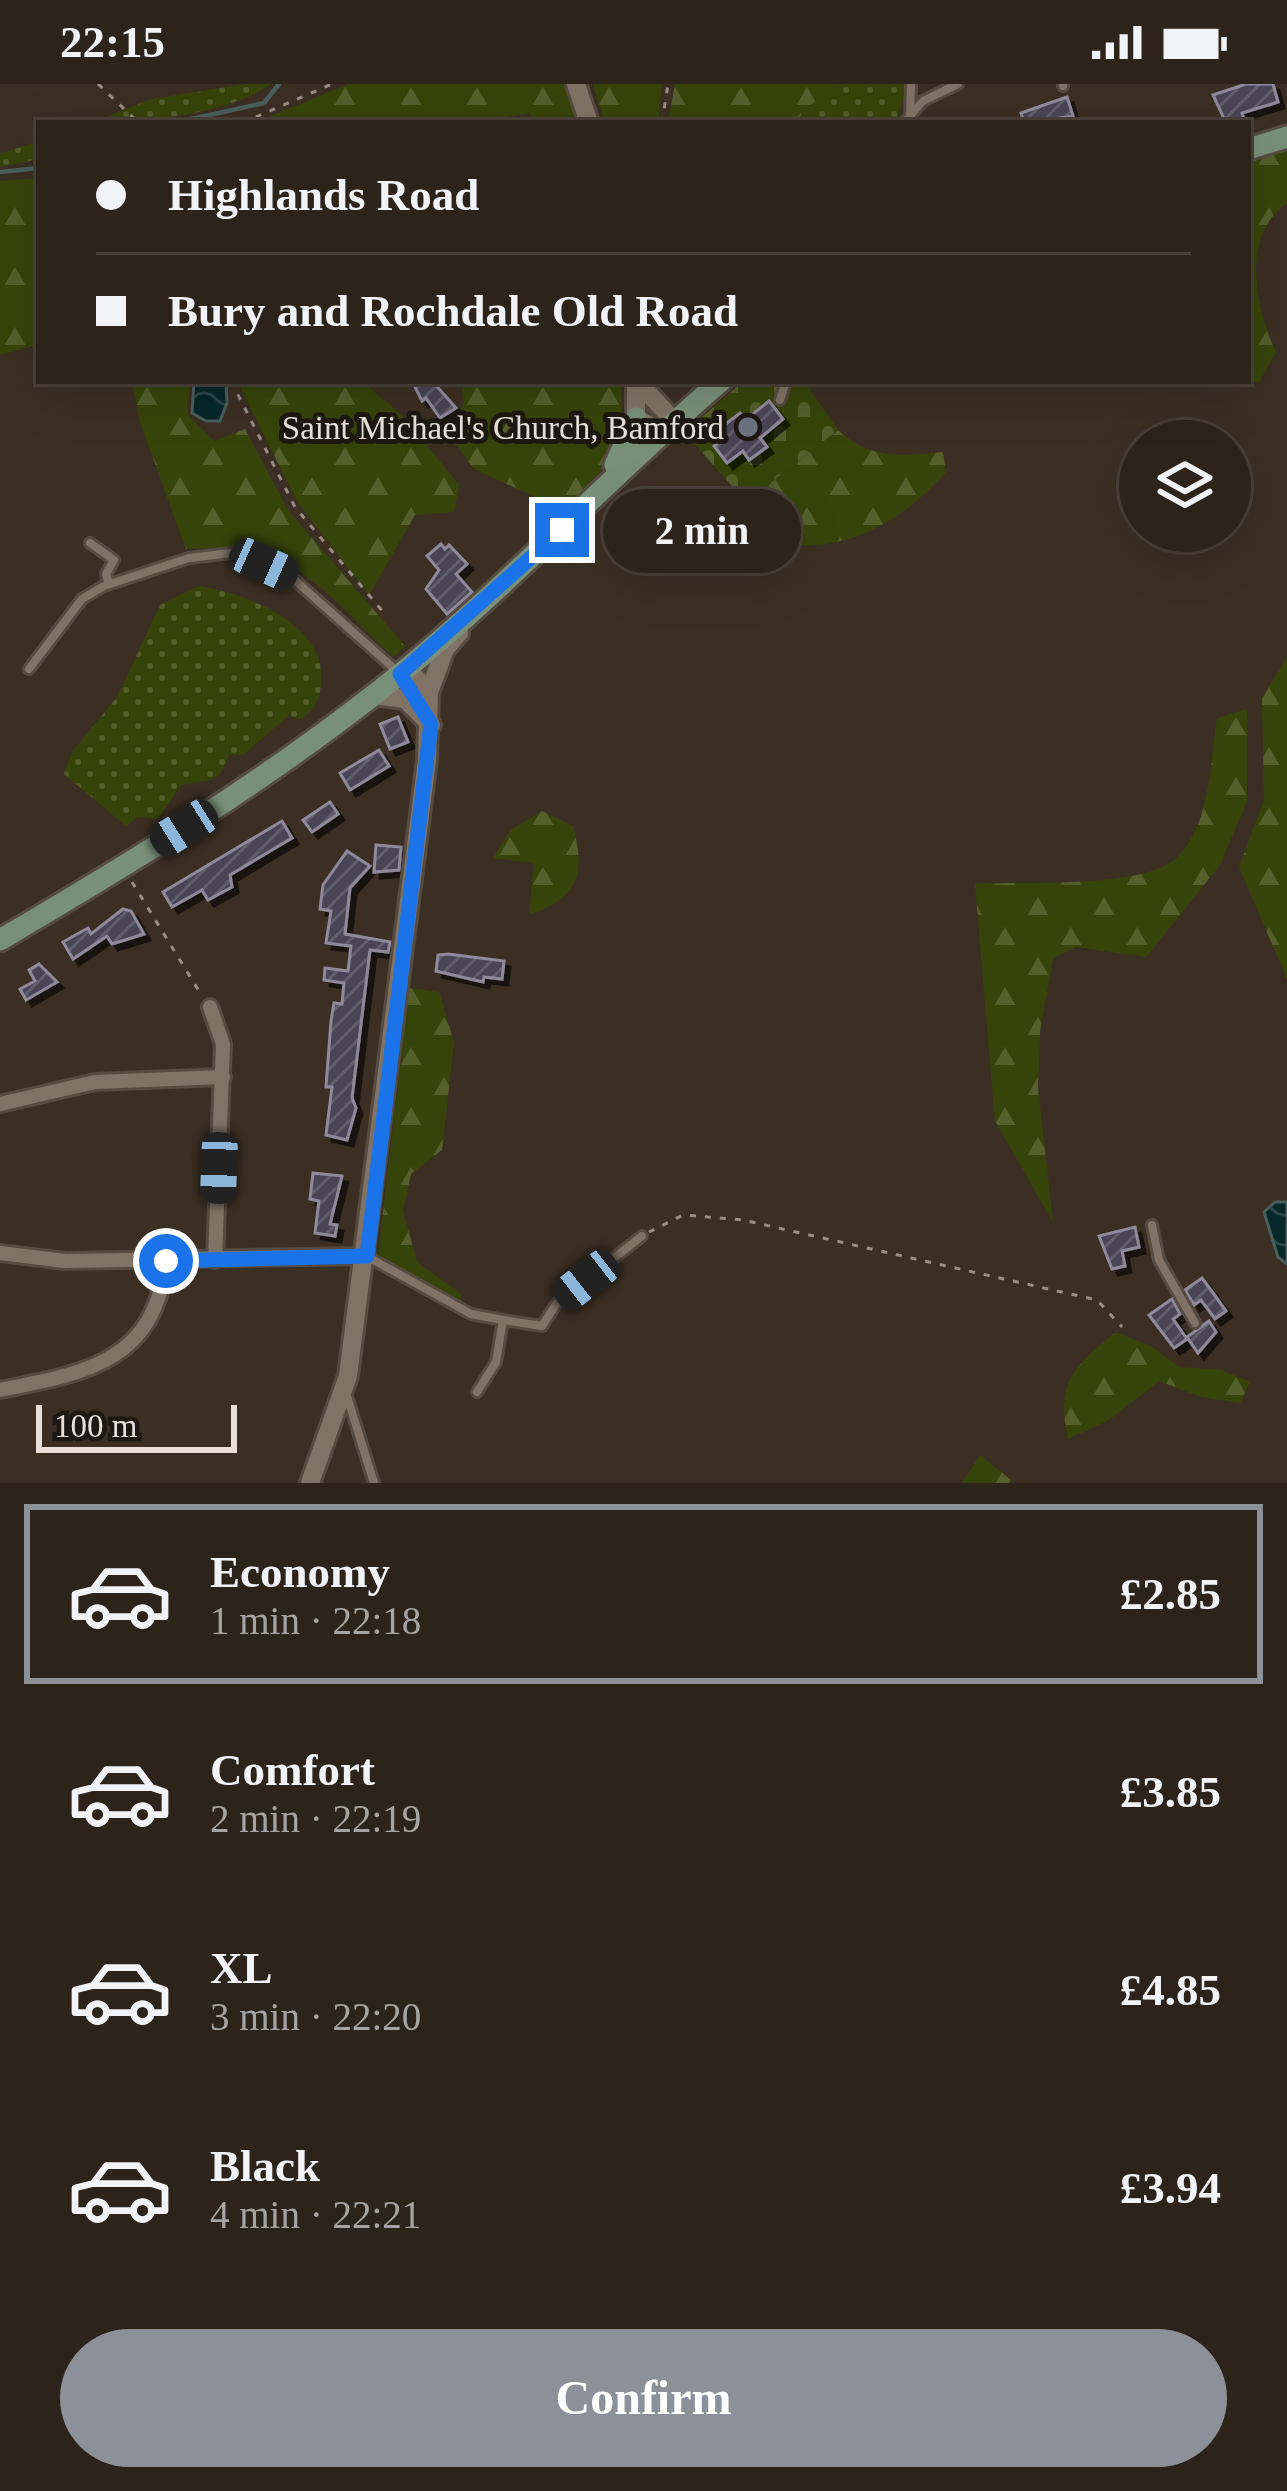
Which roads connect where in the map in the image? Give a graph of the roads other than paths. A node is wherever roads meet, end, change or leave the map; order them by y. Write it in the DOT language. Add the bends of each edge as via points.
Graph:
graph roads {
  1 [pos="576,84"];
  2 [pos="911,84"];
  3 [pos="958,84"];
  4 [pos="588,120"];
  5 [pos="907,120"];
  6 [pos="908,120"];
  7 [pos="1287,137"];
  8 [pos="1251,148"];
  9 [pos="636,384"];
  10 [pos="638,384"];
  11 [pos="718,384"];
  12 [pos="785,384"];
  13 [pos="780,400"];
  14 [pos="636,418"];
  15 [pos="668,427"];
  16 [pos="562,530"];
  17 [pos="90,543"];
  18 [pos="109,584"];
  19 [pos="494,594"];
  20 [pos="29,669"];
  21 [pos="403,671"];
  22 [pos="429,692"];
  23 [pos="374,695"];
  24 [pos="431,724"];
  25 [pos="0,940"];
  26 [pos="210,1007"];
  27 [pos="223,1077"];
  28 [pos="0,1103"];
  29 [pos="1152,1225"];
  30 [pos="642,1236"];
  31 [pos="0,1253"];
  32 [pos="367,1256"];
  33 [pos="215,1260"];
  34 [pos="166,1261"];
  35 [pos="503,1320"];
  36 [pos="1195,1322"];
  37 [pos="0,1390"];
  38 [pos="345,1390"];
  39 [pos="477,1392"];
  40 [pos="310,1483"];
  41 [pos="374,1483"];
  1 -- 4 [label="street"];
  2 -- 5 [label="lane"];
  3 -- 6 [label="lane" via="923,101"];
  7 -- 8 [label="main road"];
  9 -- 14 [label="street"];
  10 -- 15 [label="street"];
  11 -- 15 [label="main road"];
  12 -- 13 [label="lane"];
  14 -- 15 [label="street"];
  14 -- 16 [label="main road" via="625,452"];
  15 -- 16 [label="main road"];
  16 -- 19 [label="main road"];
  17 -- 18 [label="lane" via="114,560"];
  18 -- 20 [label="lane" via="82,599"];
  18 -- 21 [label="lane" via="189,558 239,552 290,575"];
  19 -- 21 [label="main road"];
  19 -- 22 [label="street" via="445,650"];
  21 -- 22 [label="street"];
  21 -- 23 [label="main road"];
  21 -- 24 [label="street"];
  22 -- 24 [label="street"];
  23 -- 24 [label="street" via="405,699"];
  23 -- 25 [label="main road"];
  24 -- 32 [label="street"];
  26 -- 27 [label="street" via="224,1044"];
  27 -- 28 [label="street" via="95,1082"];
  27 -- 33 [label="street"];
  29 -- 36 [label="lane" via="1159,1260"];
  30 -- 35 [label="lane" via="557,1303 542,1326"];
  31 -- 34 [label="street"];
  32 -- 33 [label="street"];
  32 -- 35 [label="lane" via="471,1314"];
  32 -- 38 [label="street"];
  33 -- 34 [label="street"];
  34 -- 37 [label="street" via="154,1315 121,1353 96,1367"];
  35 -- 39 [label="lane" via="496,1362"];
  38 -- 40 [label="street"];
  38 -- 41 [label="lane"];
}
